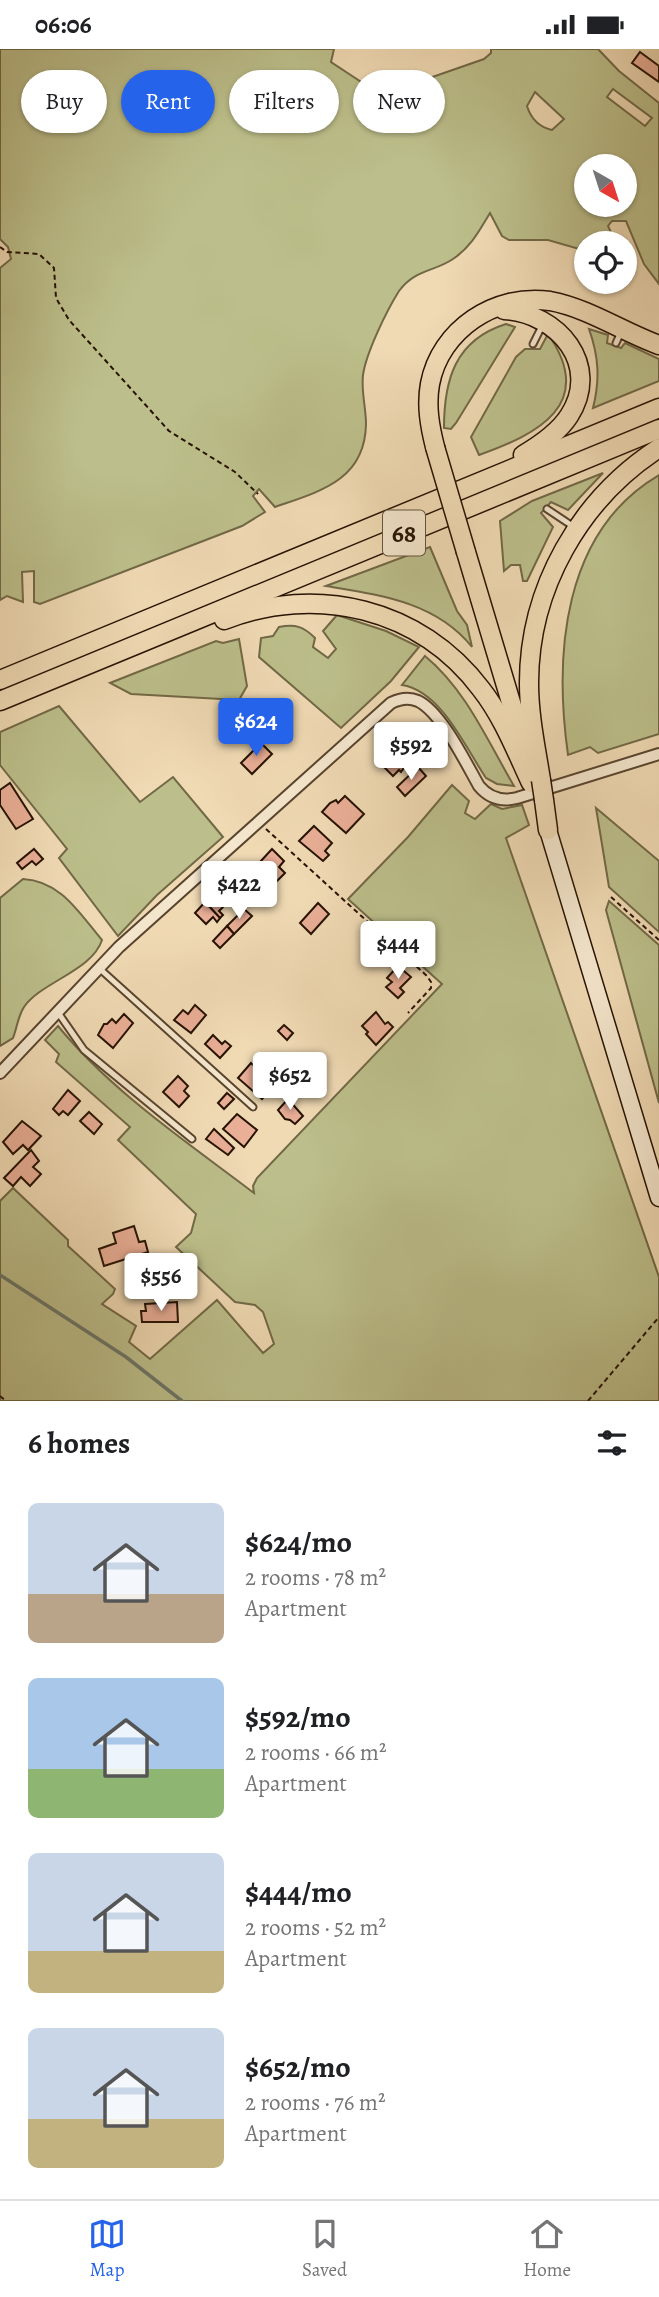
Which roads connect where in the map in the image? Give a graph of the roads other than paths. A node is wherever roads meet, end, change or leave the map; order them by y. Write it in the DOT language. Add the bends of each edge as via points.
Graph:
graph roads {
  1 [pos="483,313"];
  2 [pos="545,320"];
  3 [pos="533,344"];
  4 [pos="659,345"];
  5 [pos="659,408"];
  6 [pos="659,429"];
  7 [pos="659,448"];
  8 [pos="459,490"];
  9 [pos="547,509"];
  10 [pos="576,529"];
  11 [pos="150,639"];
  12 [pos="0,680"];
  13 [pos="0,701"];
  14 [pos="659,754"];
  15 [pos="535,781"];
  16 [pos="548,831"];
  17 [pos="100,969"];
  18 [pos="59,1014"];
  19 [pos="0,1073"];
  20 [pos="254,1107"];
  21 [pos="192,1139"];
  22 [pos="659,1198"];
  1 -- 2 [label="highway" via="514,310"];
  1 -- 4 [label="highway" via="522,301 549,301 575,309 619,336"];
  1 -- 15 [label="highway, bridge" via="453,337 433,371 428,404 435,447"];
  2 -- 3 [label="lane"];
  2 -- 8 [label="highway" via="566,340 576,358 579,388 574,408 542,443 485,471"];
  5 -- 8 [label="highway, 68"];
  6 -- 11 [label="highway, 68"];
  7 -- 10 [label="highway" via="607,490"];
  8 -- 12 [label="highway, 68"];
  9 -- 10 [label="lane"];
  10 -- 15 [label="highway" via="547,586 531,646"];
  11 -- 13 [label="highway, 68"];
  11 -- 15 [label="highway" via="181,638 244,613 287,604 334,604 384,616 429,639 473,678"];
  14 -- 17 [label="street" via="502,800 483,791 428,708 401,699 386,706 169,900"];
  15 -- 16 [label="highway"];
  16 -- 22 [label="main road"];
  17 -- 18 [label="street"];
  17 -- 20 [label="lane"];
  18 -- 19 [label="street"];
  18 -- 21 [label="lane" via="84,1050"];
}
